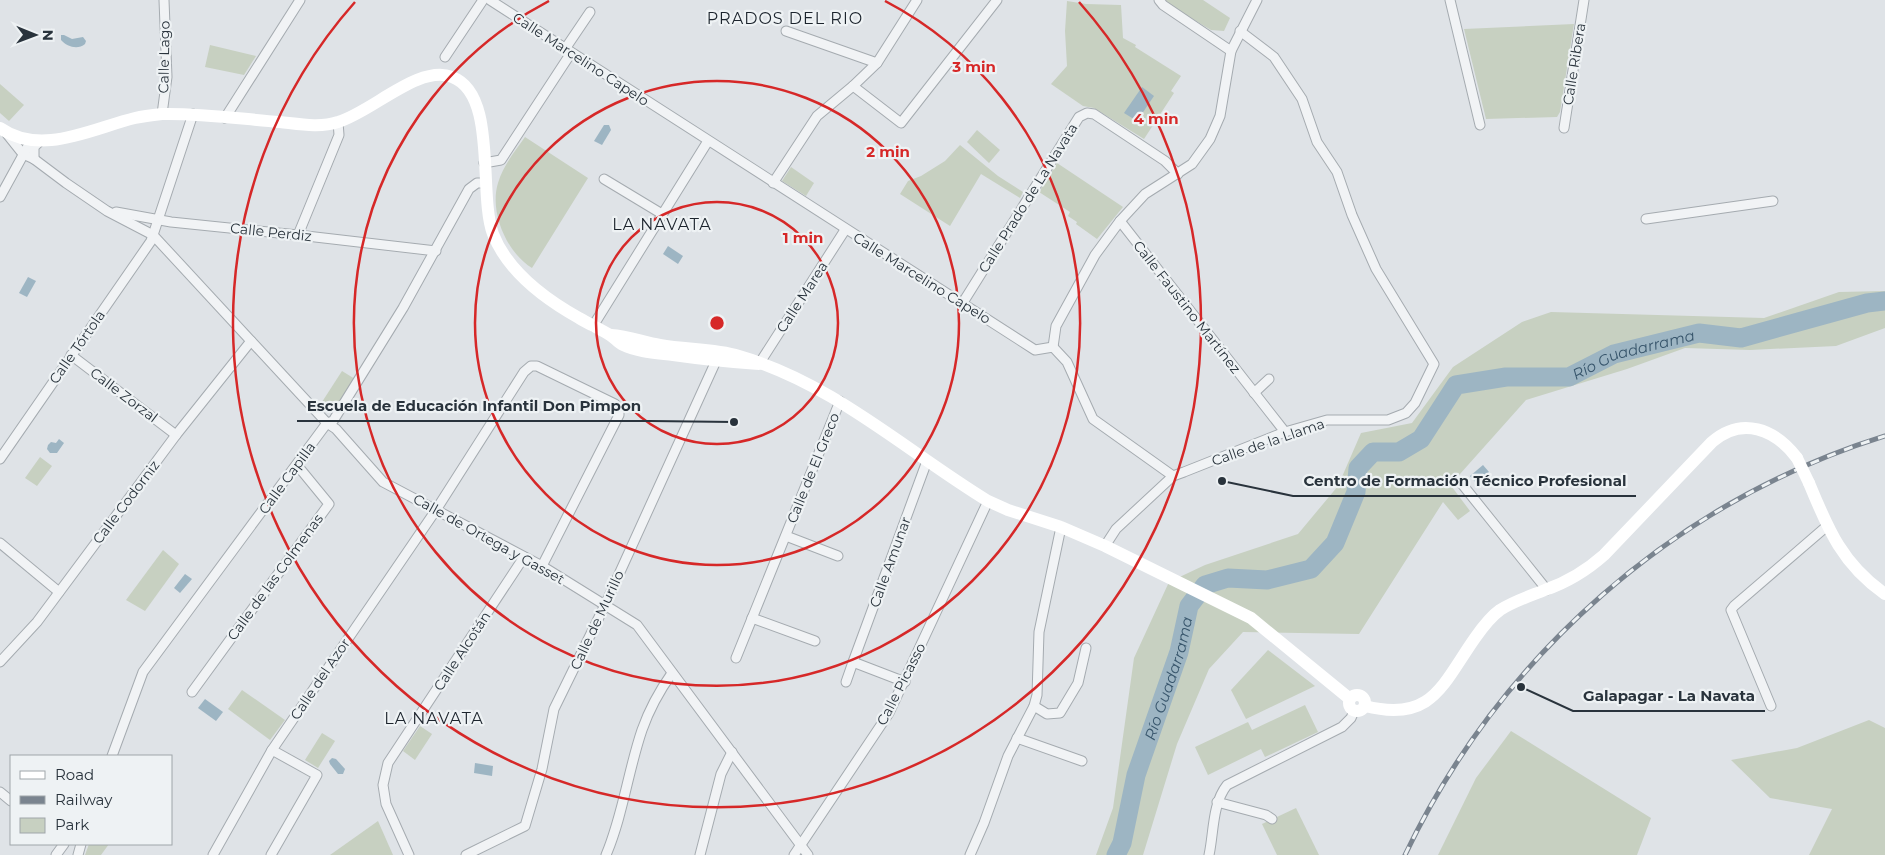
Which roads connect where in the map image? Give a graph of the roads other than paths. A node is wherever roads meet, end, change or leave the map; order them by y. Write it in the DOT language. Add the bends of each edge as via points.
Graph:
graph roads {
  1 [pos="164,0"];
  2 [pos="300,0"];
  3 [pos="483,0"];
  4 [pos="490,0"];
  5 [pos="917,0"];
  6 [pos="997,0"];
  7 [pos="1159,0"];
  8 [pos="1257,0"];
  9 [pos="1450,0"];
  10 [pos="1584,0"];
  11 [pos="590,12"];
  12 [pos="786,31"];
  13 [pos="1240,31"];
  14 [pos="1231,50"];
  15 [pos="568,51"];
  16 [pos="445,57"];
  17 [pos="877,63"];
  18 [pos="854,86"];
  19 [pos="162,114"];
  20 [pos="193,114"];
  21 [pos="225,118"];
  22 [pos="338,122"];
  23 [pos="1480,125"];
  24 [pos="1564,128"];
  25 [pos="2,129"];
  26 [pos="40,140"];
  27 [pos="708,141"];
  28 [pos="25,146"];
  29 [pos="34,159"];
  30 [pos="484,163"];
  31 [pos="1178,174"];
  32 [pos="604,179"];
  33 [pos="486,183"];
  34 [pos="773,183"];
  35 [pos="0,197"];
  36 [pos="1773,200"];
  37 [pos="107,211"];
  38 [pos="662,214"];
  39 [pos="1646,219"];
  40 [pos="158,220"];
  41 [pos="1120,221"];
  42 [pos="845,230"];
  43 [pos="298,234"];
  44 [pos="153,235"];
  45 [pos="436,251"];
  46 [pos="962,304"];
  47 [pos="593,326"];
  48 [pos="611,335"];
  49 [pos="251,341"];
  50 [pos="622,344"];
  51 [pos="665,345"];
  52 [pos="1053,347"];
  53 [pos="71,355"];
  54 [pos="740,356"];
  55 [pos="716,361"];
  56 [pos="759,364"];
  57 [pos="1269,379"];
  58 [pos="1254,393"];
  59 [pos="840,401"];
  60 [pos="327,423"];
  61 [pos="1285,432"];
  62 [pos="176,435"];
  63 [pos="0,459"];
  64 [pos="927,461"];
  65 [pos="297,464"];
  66 [pos="1173,476"];
  67 [pos="1462,484"];
  68 [pos="988,501"];
  69 [pos="436,510"];
  70 [pos="1827,526"];
  71 [pos="1061,527"];
  72 [pos="786,536"];
  73 [pos="0,543"];
  74 [pos="1104,546"];
  75 [pos="838,556"];
  76 [pos="524,557"];
  77 [pos="542,566"];
  78 [pos="1547,590"];
  79 [pos="59,592"];
  80 [pos="1885,594"];
  81 [pos="605,605"];
  82 [pos="752,618"];
  83 [pos="815,641"];
  84 [pos="1086,648"];
  85 [pos="736,658"];
  86 [pos="0,662"];
  87 [pos="853,662"];
  88 [pos="672,672"];
  89 [pos="846,682"];
  90 [pos="904,682"];
  91 [pos="192,692"];
  92 [pos="1034,706"];
  93 [pos="1771,706"];
  94 [pos="1359,709"];
  95 [pos="1017,738"];
  96 [pos="272,750"];
  97 [pos="732,752"];
  98 [pos="112,755"];
  99 [pos="1082,761"];
  100 [pos="0,792"];
  101 [pos="10,800"];
  102 [pos="1217,802"];
  103 [pos="1272,819"];
  104 [pos="800,844"];
  105 [pos="214,855"];
  106 [pos="271,855"];
  107 [pos="409,855"];
  108 [pos="466,855"];
  109 [pos="606,855"];
  110 [pos="700,855"];
  111 [pos="794,855"];
  112 [pos="808,855"];
  113 [pos="970,855"];
  114 [pos="1209,855"];
  1 -- 19 [label="street, Calle Lago" via="167,77"];
  2 -- 21 [label="street"];
  3 -- 16 [label="street"];
  4 -- 15 [label="street, Calle Marcelino Capelo"];
  5 -- 17 [label="street"];
  6 -- 18 [label="street" via="901,123"];
  7 -- 14 [label="street"];
  8 -- 13 [label="street"];
  9 -- 23 [label="street"];
  10 -- 24 [label="street, Calle Ribera"];
  11 -- 15 [label="street"];
  12 -- 17 [label="street"];
  13 -- 14 [label="street"];
  13 -- 61 [label="street, Calle de la Llama" via="1274,57 1302,99 1317,142 1337,172 1376,269 1434,364 1415,403 1406,413 1388,420 1327,420"];
  14 -- 31 [label="street" via="1220,116 1210,139 1192,164"];
  15 -- 27 [label="street, Calle Marcelino Capelo"];
  15 -- 30 [label="street" via="501,160"];
  17 -- 18 [label="street"];
  18 -- 34 [label="street" via="817,116"];
  19 -- 20 [label="main road"];
  19 -- 26 [label="main road" via="66,138"];
  20 -- 21 [label="main road"];
  20 -- 40 [label="street, Calle Tórtola"];
  21 -- 22 [label="main road" via="309,125"];
  22 -- 30 [label="main road" via="368,109 421,77 446,75 464,84 477,102"];
  22 -- 43 [label="street" via="339,135"];
  25 -- 28 [label="main road"];
  26 -- 28 [label="main road"];
  26 -- 29 [label="street" via="34,147"];
  27 -- 34 [label="street, Calle Marcelino Capelo"];
  27 -- 38 [label="street"];
  28 -- 29 [label="street, Calle Perdiz"];
  28 -- 35 [label="street"];
  29 -- 37 [label="street, Calle Perdiz"];
  30 -- 33 [label="main road"];
  31 -- 41 [label="street" via="1145,194"];
  31 -- 46 [label="street, Calle Prado de La Navata" via="1165,161 1094,114 1086,113 1079,117"];
  32 -- 38 [label="street"];
  33 -- 45 [label="street, Calle Capilla" via="477,183 470,189"];
  33 -- 47 [label="main road" via="493,234 504,254 536,288"];
  34 -- 42 [label="street, Calle Marcelino Capelo"];
  36 -- 39 [label="street"];
  37 -- 40 [label="street, Calle Perdiz"];
  37 -- 44 [label="street, Calle Perdiz"];
  38 -- 47 [label="street"];
  40 -- 43 [label="street, Calle Perdiz"];
  40 -- 44 [label="street, Calle Tórtola"];
  41 -- 52 [label="street" via="1095,255 1060,318"];
  41 -- 58 [label="street, Calle Faustino Martínez"];
  42 -- 46 [label="street, Calle Marcelino Capelo"];
  42 -- 56 [label="street, Calle Marea"];
  43 -- 45 [label="street, Calle Perdiz"];
  44 -- 49 [label="street, Calle de Ortega y Gasset"];
  44 -- 53 [label="street, Calle Tórtola"];
  45 -- 60 [label="street, Calle Capilla" via="333,421"];
  46 -- 52 [label="street, Calle Marcelino Capelo" via="1035,350"];
  47 -- 48 [label="main road"];
  48 -- 50 [label="main road"];
  48 -- 51 [label="main road"];
  49 -- 60 [label="street, Calle de Ortega y Gasset"];
  49 -- 62 [label="street, Calle Codorniz"];
  50 -- 51 [label="main road"];
  50 -- 55 [label="main road" via="650,352"];
  51 -- 54 [label="main road"];
  51 -- 55 [label="main road" via="678,351 712,355"];
  52 -- 66 [label="street" via="1067,362 1094,419"];
  53 -- 62 [label="street, Calle Zorzal"];
  53 -- 63 [label="street, Calle Tórtola"];
  54 -- 55 [label="main road"];
  54 -- 56 [label="main road"];
  55 -- 56 [label="main road"];
  55 -- 81 [label="street, Calle de Murillo"];
  56 -- 59 [label="main road" via="807,383"];
  57 -- 58 [label="street"];
  58 -- 61 [label="street, Calle Faustino Martínez"];
  59 -- 64 [label="main road"];
  59 -- 72 [label="street, Calle de El Greco"];
  60 -- 65 [label="street, Calle Capilla"];
  60 -- 69 [label="street, Calle de Ortega y Gasset" via="383,482"];
  61 -- 66 [label="street, Calle de la Llama"];
  62 -- 79 [label="street, Calle Codorniz"];
  64 -- 68 [label="main road"];
  64 -- 87 [label="street, Calle Amunar"];
  65 -- 91 [label="street, Calle de las Colmenas" via="329,504"];
  65 -- 98 [label="street, Calle Capilla" via="143,672"];
  66 -- 74 [label="street, Calle de la Llama" via="1116,529"];
  67 -- 78 [label="street"];
  68 -- 71 [label="main road"];
  68 -- 90 [label="street, Calle Picasso"];
  69 -- 76 [label="street, Calle de Ortega y Gasset"];
  69 -- 77 [label="street, Calle del Azor" via="524,372 531,366 615,404 619,415"];
  69 -- 96 [label="street, Calle del Azor"];
  70 -- 78 [label="main road, bridge" via="1797,458 1783,441 1765,431 1742,429 1712,442 1596,562"];
  70 -- 80 [label="main road" via="1852,565"];
  70 -- 93 [label="street" via="1731,610"];
  71 -- 74 [label="main road"];
  71 -- 92 [label="street" via="1039,632"];
  72 -- 75 [label="street, Calle de El Greco"];
  72 -- 82 [label="street, Calle de El Greco"];
  73 -- 79 [label="street"];
  74 -- 94 [label="main road" via="1251,618 1350,699 1359,695 1365,701"];
  76 -- 77 [label="street, Calle de Ortega y Gasset"];
  76 -- 107 [label="street, Calle Alcotán" via="388,763 383,785 386,804"];
  77 -- 81 [label="street, Calle de Ortega y Gasset"];
  78 -- 94 [label="main road" via="1495,614 1440,689 1428,700 1396,711"];
  79 -- 86 [label="street, Calle Codorniz" via="37,622"];
  81 -- 88 [label="street, Calle de Ortega y Gasset" via="637,625"];
  81 -- 108 [label="street, Calle de Murillo" via="554,709 542,769 525,826"];
  82 -- 83 [label="street"];
  82 -- 85 [label="street, Calle de El Greco"];
  84 -- 92 [label="street" via="1078,683 1060,713 1047,714"];
  87 -- 89 [label="street, Calle Amunar"];
  87 -- 90 [label="street"];
  88 -- 97 [label="street, Calle de Ortega y Gasset"];
  88 -- 109 [label="street" via="642,729 615,834"];
  90 -- 104 [label="street, Calle Picasso" via="884,720"];
  92 -- 95 [label="street"];
  94 -- 102 [label="street" via="1342,727 1227,785"];
  95 -- 99 [label="street"];
  95 -- 113 [label="street"];
  96 -- 105 [label="street, Calle del Azor"];
  96 -- 106 [label="street" via="316,775"];
  97 -- 104 [label="street, Calle de Ortega y Gasset"];
  97 -- 110 [label="street" via="721,774"];
  100 -- 101 [label="street"];
  102 -- 103 [label="street"];
  102 -- 114 [label="street"];
  104 -- 111 [label="street, Calle Picasso"];
  104 -- 112 [label="street, Calle de Ortega y Gasset"];
}
